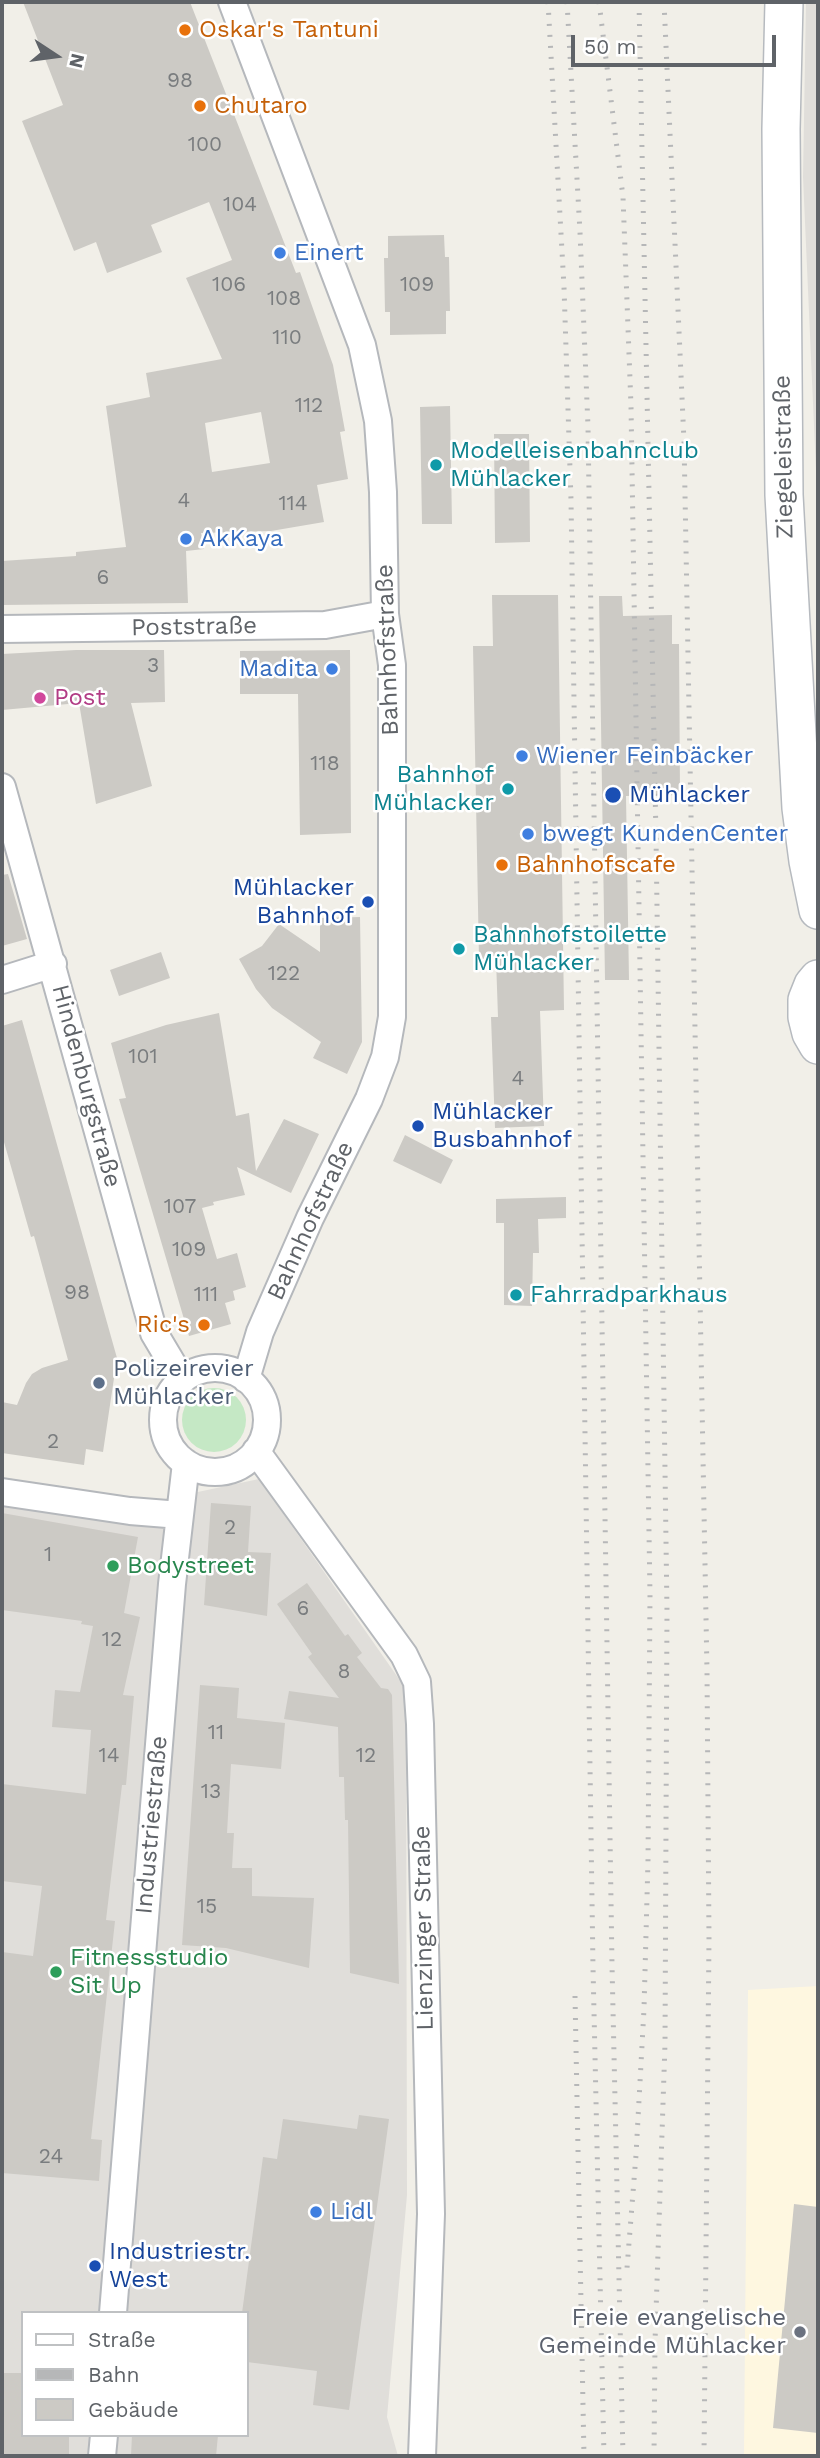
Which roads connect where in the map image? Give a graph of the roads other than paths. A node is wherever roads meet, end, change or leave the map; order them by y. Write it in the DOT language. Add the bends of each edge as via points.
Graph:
graph roads {
  1 [pos="233,2"];
  2 [pos="783,2"];
  3 [pos="385,614"];
  4 [pos="2,629"];
  5 [pos="2,787"];
  6 [pos="818,910"];
  7 [pos="53,964"];
  8 [pos="818,979"];
  9 [pos="2,980"];
  10 [pos="818,1045"];
  11 [pos="246,1378"];
  12 [pos="182,1380"];
  13 [pos="256,1451"];
  14 [pos="186,1463"];
  15 [pos="2,1492"];
  16 [pos="180,1515"];
  17 [pos="113,2311"];
  18 [pos="104,2437"];
  19 [pos="102,2456"];
  20 [pos="422,2456"];
  1 -- 3 [label="street, Bahnhofstraße" via="362,345 378,421"];
  2 -- 6 [label="street, Ziegeleistraße" via="784,495 801,808"];
  3 -- 4 [label="street, Poststraße" via="325,625"];
  3 -- 11 [label="street, Bahnhofstraße" via="392,665 393,927 392,1017 385,1057 260,1332"];
  5 -- 7 [label="street, Hindenburgstraße"];
  7 -- 9 [label="street"];
  7 -- 12 [label="street, Hindenburgstraße" via="154,1334"];
  8 -- 10 [label="street" via="807,1000 807,1017"];
  11 -- 12 [label="street" via="234,1371 207,1368"];
  11 -- 13 [label="street" via="265,1405 264,1437"];
  12 -- 14 [label="street" via="171,1392 163,1423 174,1452"];
  13 -- 14 [label="street" via="231,1469 208,1471"];
  13 -- 20 [label="street, Lienzinger Straße" via="397,1645 417,1682 431,2214"];
  14 -- 16 [label="street, Industriestraße"];
  15 -- 16 [label="street"];
  16 -- 17 [label="street, Industriestraße"];
  18 -- 19 [label="street"];
}
